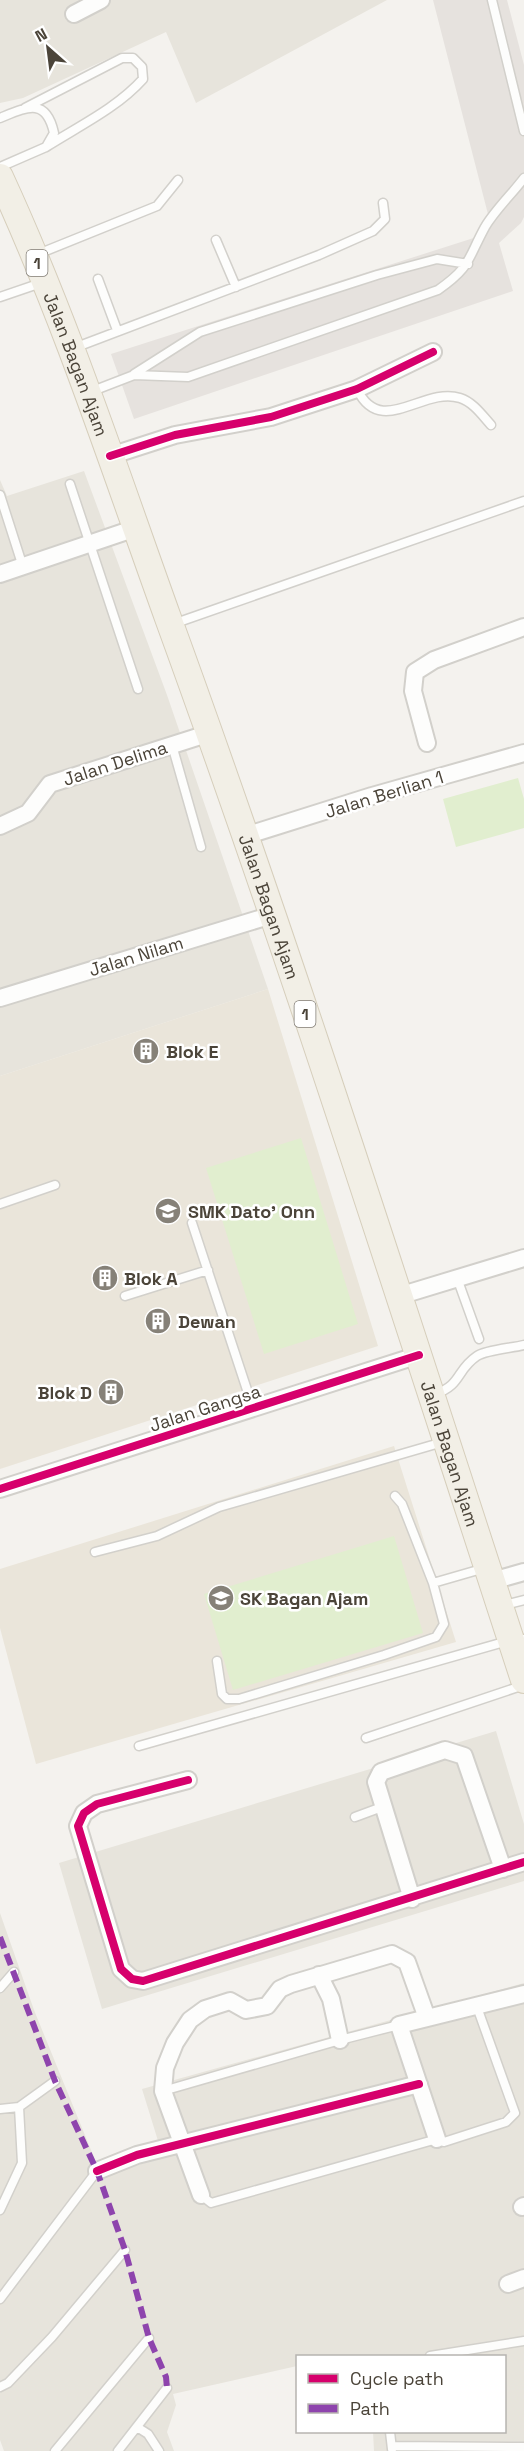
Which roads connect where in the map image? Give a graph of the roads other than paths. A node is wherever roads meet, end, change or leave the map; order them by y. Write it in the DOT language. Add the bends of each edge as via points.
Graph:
graph roads {
  1 [pos="101,0"];
  2 [pos="492,0"];
  3 [pos="74,14"];
  4 [pos="25,108"];
  5 [pos="0,118"];
  6 [pos="524,131"];
  7 [pos="46,147"];
  8 [pos="0,167"];
  9 [pos="524,178"];
  10 [pos="178,180"];
  11 [pos="3,193"];
  12 [pos="383,203"];
  13 [pos="216,240"];
  14 [pos="34,256"];
  15 [pos="468,264"];
  16 [pos="98,279"];
  17 [pos="44,282"];
  18 [pos="236,287"];
  19 [pos="0,297"];
  20 [pos="117,330"];
  21 [pos="71,349"];
  22 [pos="433,352"];
  23 [pos="134,375"];
  24 [pos="357,388"];
  25 [pos="87,393"];
  26 [pos="491,425"];
  27 [pos="110,456"];
  28 [pos="70,484"];
  29 [pos="0,495"];
  30 [pos="524,501"];
  31 [pos="136,528"];
  32 [pos="90,544"];
  33 [pos="23,567"];
  34 [pos="0,574"];
  35 [pos="171,625"];
  36 [pos="524,627"];
  37 [pos="138,689"];
  38 [pos="210,733"];
  39 [pos="427,743"];
  40 [pos="172,745"];
  41 [pos="524,753"];
  42 [pos="0,826"];
  43 [pos="245,836"];
  44 [pos="201,847"];
  45 [pos="272,915"];
  46 [pos="0,998"];
  47 [pos="55,1185"];
  48 [pos="0,1204"];
  49 [pos="192,1223"];
  50 [pos="524,1258"];
  51 [pos="208,1270"];
  52 [pos="457,1278"];
  53 [pos="125,1296"];
  54 [pos="399,1296"];
  55 [pos="479,1339"];
  56 [pos="524,1345"];
  57 [pos="419,1355"];
  58 [pos="432,1395"];
  59 [pos="254,1408"];
  60 [pos="447,1441"];
  61 [pos="0,1489"];
  62 [pos="395,1496"];
  63 [pos="95,1552"];
  64 [pos="524,1572"];
  65 [pos="490,1574"];
  66 [pos="433,1583"];
  67 [pos="512,1603"];
  68 [pos="518,1639"];
  69 [pos="217,1661"];
  70 [pos="524,1680"];
  71 [pos="524,1685"];
  72 [pos="366,1738"];
  73 [pos="139,1746"];
  74 [pos="188,1780"];
  75 [pos="382,1807"];
  76 [pos="355,1817"];
  77 [pos="524,1862"];
  78 [pos="503,1869"];
  79 [pos="412,1899"];
  80 [pos="14,1972"];
  81 [pos="319,1975"];
  82 [pos="0,1988"];
  83 [pos="524,1994"];
  84 [pos="477,2007"];
  85 [pos="427,2018"];
  86 [pos="399,2025"];
  87 [pos="340,2040"];
  88 [pos="55,2081"];
  89 [pos="419,2084"];
  90 [pos="164,2091"];
  91 [pos="19,2107"];
  92 [pos="0,2109"];
  93 [pos="437,2139"];
  94 [pos="182,2145"];
  95 [pos="97,2171"];
  96 [pos="201,2195"];
  97 [pos="0,2210"];
  98 [pos="125,2250"];
  99 [pos="0,2299"];
  100 [pos="149,2338"];
  101 [pos="524,2341"];
  102 [pos="436,2355"];
  103 [pos="0,2387"];
  104 [pos="167,2388"];
  105 [pos="137,2427"];
  106 [pos="390,2433"];
  107 [pos="524,2446"];
  108 [pos="392,2448"];
  109 [pos="55,2451"];
  110 [pos="118,2451"];
  111 [pos="159,2451"];
  1 -- 3 [label="street"];
  2 -- 6 [label="lane"];
  4 -- 5 [label="lane"];
  4 -- 7 [label="lane" via="42,109 50,117 54,133"];
  4 -- 7 [label="lane" via="122,58 133,58 142,67 143,79 133,90"];
  7 -- 8 [label="lane"];
  9 -- 15 [label="lane" via="486,226"];
  10 -- 14 [label="lane" via="157,206"];
  11 -- 14 [label="main road, Jalan Bagan Ajam / 1"];
  12 -- 18 [label="lane" via="385,219 373,231"];
  13 -- 18 [label="lane"];
  14 -- 17 [label="main road, Jalan Bagan Ajam / 1"];
  15 -- 23 [label="lane" via="437,259 200,332"];
  15 -- 23 [label="lane" via="438,291 188,377"];
  16 -- 20 [label="lane"];
  17 -- 19 [label="lane"];
  17 -- 21 [label="main road, Jalan Bagan Ajam / 1"];
  18 -- 20 [label="lane"];
  20 -- 21 [label="lane"];
  21 -- 25 [label="main road, Jalan Bagan Ajam / 1"];
  22 -- 24 [label="street"];
  23 -- 25 [label="lane"];
  24 -- 26 [label="lane" via="363,402 374,409 390,411 442,396 458,397 470,402"];
  24 -- 27 [label="street" via="271,417 175,435"];
  25 -- 27 [label="main road, Jalan Bagan Ajam / 1"];
  27 -- 31 [label="main road, Jalan Bagan Ajam / 1"];
  28 -- 32 [label="lane"];
  29 -- 33 [label="lane"];
  30 -- 35 [label="lane"];
  31 -- 32 [label="street"];
  31 -- 35 [label="main road, Jalan Bagan Ajam / 1"];
  32 -- 33 [label="street"];
  32 -- 37 [label="lane"];
  33 -- 34 [label="street"];
  35 -- 38 [label="main road, Jalan Bagan Ajam / 1"];
  36 -- 39 [label="street" via="434,660 415,672 413,691"];
  38 -- 40 [label="street, Jalan Delima"];
  38 -- 43 [label="main road, Jalan Bagan Ajam / 1"];
  40 -- 42 [label="street, Jalan Delima" via="50,784 28,813"];
  40 -- 44 [label="lane"];
  41 -- 43 [label="street, Jalan Berlian 1"];
  43 -- 45 [label="main road, Jalan Bagan Ajam / 1"];
  45 -- 46 [label="street, Jalan Nilam"];
  45 -- 54 [label="main road, Jalan Bagan Ajam / 1"];
  47 -- 48 [label="lane"];
  49 -- 51 [label="lane"];
  50 -- 52 [label="street"];
  51 -- 53 [label="lane"];
  51 -- 59 [label="lane"];
  52 -- 54 [label="street"];
  52 -- 55 [label="lane"];
  54 -- 57 [label="main road, Jalan Bagan Ajam / 1"];
  56 -- 58 [label="lane" via="478,1355 447,1390"];
  57 -- 58 [label="main road, Jalan Bagan Ajam / 1"];
  57 -- 59 [label="street, Jalan Gangsa"];
  58 -- 60 [label="main road, Jalan Bagan Ajam / 1"];
  59 -- 61 [label="street, Jalan Gangsa"];
  60 -- 63 [label="lane" via="219,1507 157,1536"];
  60 -- 65 [label="main road, Jalan Bagan Ajam / 1"];
  62 -- 66 [label="lane" via="402,1504"];
  64 -- 65 [label="street"];
  65 -- 66 [label="lane"];
  65 -- 67 [label="main road, Jalan Bagan Ajam / 1"];
  66 -- 69 [label="lane" via="444,1624 436,1637 239,1699 227,1699 222,1694"];
  67 -- 68 [label="main road, Jalan Bagan Ajam / 1"];
  68 -- 70 [label="main road, Jalan Bagan Ajam / 1"];
  68 -- 73 [label="lane"];
  71 -- 72 [label="lane"];
  74 -- 79 [label="street" via="97,1804 84,1813 78,1826 121,1969 132,1979 143,1981"];
  75 -- 76 [label="lane"];
  75 -- 78 [label="street" via="376,1782 381,1772 445,1750 464,1756"];
  75 -- 79 [label="street"];
  77 -- 78 [label="street"];
  78 -- 79 [label="street"];
  80 -- 82 [label="lane"];
  81 -- 85 [label="street" via="392,1954 407,1962"];
  81 -- 87 [label="street" via="331,1999"];
  81 -- 90 [label="street" via="280,1989 267,2006 246,2010 230,2001 198,2012 175,2043 165,2068"];
  83 -- 84 [label="street"];
  84 -- 85 [label="street"];
  84 -- 93 [label="lane" via="515,2113 506,2122 444,2142"];
  85 -- 86 [label="street"];
  86 -- 87 [label="lane"];
  86 -- 89 [label="street"];
  87 -- 90 [label="lane"];
  88 -- 91 [label="lane"];
  89 -- 93 [label="street"];
  89 -- 94 [label="street"];
  90 -- 94 [label="street"];
  91 -- 92 [label="lane"];
  91 -- 97 [label="lane" via="22,2163"];
  93 -- 96 [label="lane" via="211,2203"];
  94 -- 95 [label="street" via="137,2155"];
  94 -- 96 [label="street"];
  95 -- 99 [label="lane"];
  98 -- 103 [label="lane" via="52,2337"];
  100 -- 109 [label="lane"];
  101 -- 102 [label="lane"];
  104 -- 105 [label="lane"];
  105 -- 110 [label="lane"];
  105 -- 111 [label="lane" via="148,2434"];
  106 -- 108 [label="lane"];
  107 -- 108 [label="lane"];
}
